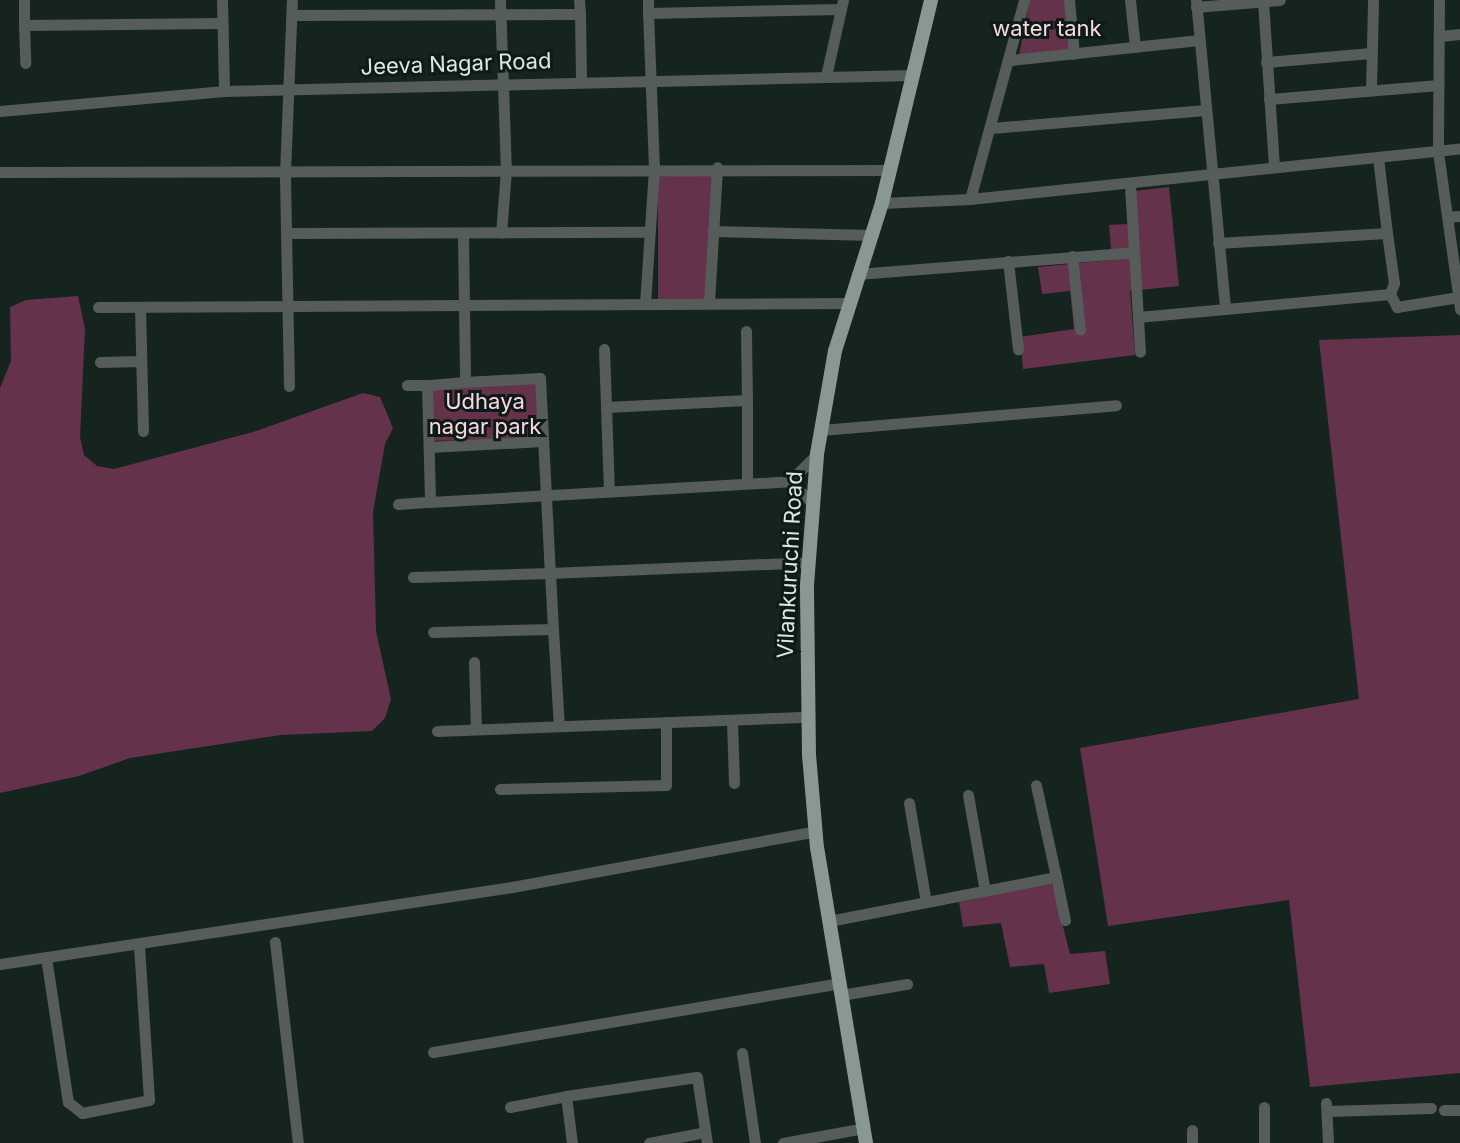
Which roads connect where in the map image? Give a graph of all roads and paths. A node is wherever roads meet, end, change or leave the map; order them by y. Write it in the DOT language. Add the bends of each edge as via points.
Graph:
graph roads {
  1 [pos="24,0"];
  2 [pos="222,0"];
  3 [pos="292,0"];
  4 [pos="500,0"];
  5 [pos="579,0"];
  6 [pos="648,0"];
  7 [pos="931,0"];
  8 [pos="1024,0"];
  9 [pos="1069,0"];
  10 [pos="1130,0"];
  11 [pos="1280,0"];
  12 [pos="1373,0"];
  13 [pos="1439,0"];
  14 [pos="1263,1"];
  15 [pos="842,4"];
  16 [pos="1196,4"];
  17 [pos="648,13"];
  18 [pos="500,14"];
  19 [pos="580,14"];
  20 [pos="292,15"];
  21 [pos="222,23"];
  22 [pos="24,25"];
  23 [pos="1460,34"];
  24 [pos="1440,36"];
  25 [pos="1199,40"];
  26 [pos="1135,47"];
  27 [pos="1371,53"];
  28 [pos="1074,54"];
  29 [pos="1011,60"];
  30 [pos="1266,62"];
  31 [pos="25,63"];
  32 [pos="914,75"];
  33 [pos="826,76"];
  34 [pos="649,79"];
  35 [pos="581,80"];
  36 [pos="504,82"];
  37 [pos="1438,85"];
  38 [pos="290,90"];
  39 [pos="1371,90"];
  40 [pos="224,91"];
  41 [pos="1269,99"];
  42 [pos="1205,110"];
  43 [pos="0,111"];
  44 [pos="991,128"];
  45 [pos="1460,148"];
  46 [pos="1438,152"];
  47 [pos="1378,158"];
  48 [pos="717,167"];
  49 [pos="1274,167"];
  50 [pos="654,168"];
  51 [pos="506,170"];
  52 [pos="889,170"];
  53 [pos="0,172"];
  54 [pos="285,173"];
  55 [pos="1211,175"];
  56 [pos="1130,184"];
  57 [pos="970,199"];
  58 [pos="882,203"];
  59 [pos="1454,217"];
  60 [pos="713,231"];
  61 [pos="649,232"];
  62 [pos="286,233"];
  63 [pos="501,233"];
  64 [pos="1387,233"];
  65 [pos="463,234"];
  66 [pos="872,235"];
  67 [pos="1218,243"];
  68 [pos="1134,252"];
  69 [pos="1072,256"];
  70 [pos="1008,261"];
  71 [pos="857,274"];
  72 [pos="1390,294"];
  73 [pos="1459,302"];
  74 [pos="709,303"];
  75 [pos="849,303"];
  76 [pos="645,304"];
  77 [pos="463,305"];
  78 [pos="286,306"];
  79 [pos="98,307"];
  80 [pos="140,307"];
  81 [pos="1225,308"];
  82 [pos="1138,317"];
  83 [pos="1080,330"];
  84 [pos="746,331"];
  85 [pos="604,349"];
  86 [pos="1018,349"];
  87 [pos="1140,352"];
  88 [pos="141,361"];
  89 [pos="100,362"];
  90 [pos="465,382"];
  91 [pos="407,385"];
  92 [pos="427,385"];
  93 [pos="289,386"];
  94 [pos="747,400"];
  95 [pos="1116,405"];
  96 [pos="606,407"];
  97 [pos="821,430"];
  98 [pos="143,431"];
  99 [pos="542,441"];
  100 [pos="429,447"];
  101 [pos="817,454"];
  102 [pos="790,481"];
  103 [pos="747,483"];
  104 [pos="609,491"];
  105 [pos="545,495"];
  106 [pos="430,502"];
  107 [pos="398,504"];
  108 [pos="813,504"];
  109 [pos="809,562"];
  110 [pos="550,573"];
  111 [pos="413,577"];
  112 [pos="553,629"];
  113 [pos="433,632"];
  114 [pos="474,662"];
  115 [pos="808,717"];
  116 [pos="732,720"];
  117 [pos="666,722"];
  118 [pos="559,726"];
  119 [pos="476,729"];
  120 [pos="437,731"];
  121 [pos="734,783"];
  122 [pos="1036,785"];
  123 [pos="500,789"];
  124 [pos="968,795"];
  125 [pos="909,803"];
  126 [pos="816,831"];
  127 [pos="1056,877"];
  128 [pos="985,891"];
  129 [pos="926,902"];
  130 [pos="1065,920"];
  131 [pos="829,921"];
  132 [pos="275,942"];
  133 [pos="139,944"];
  134 [pos="46,957"];
  135 [pos="0,964"];
  136 [pos="907,984"];
  137 [pos="840,989"];
  138 [pos="433,1052"];
  139 [pos="742,1053"];
  140 [pos="566,1096"];
  141 [pos="510,1107"];
  142 [pos="1264,1107"];
  143 [pos="1431,1108"];
  144 [pos="1444,1110"];
  145 [pos="1460,1110"];
  146 [pos="1192,1130"];
  147 [pos="865,1135"];
  148 [pos="706,1138"];
  149 [pos="298,1143"];
  150 [pos="572,1143"];
  151 [pos="649,1143"];
  152 [pos="755,1143"];
  153 [pos="783,1143"];
  154 [pos="1192,1143"];
  155 [pos="1264,1143"];
  156 [pos="1328,1143"];
  1 -- 22 [label="street"];
  2 -- 21 [label="street"];
  3 -- 20 [label="street"];
  4 -- 18 [label="street"];
  5 -- 19 [label="street"];
  6 -- 17 [label="street"];
  7 -- 32 [label="main road, Vilankuruchi Road"];
  8 -- 29 [label="street"];
  9 -- 28 [label="street"];
  10 -- 26 [label="street"];
  11 -- 14 [label="street"];
  12 -- 27 [label="street"];
  13 -- 24 [label="street"];
  14 -- 16 [label="street"];
  14 -- 30 [label="street"];
  15 -- 17 [label="street"];
  15 -- 33 [label="street"];
  16 -- 25 [label="street"];
  17 -- 34 [label="street"];
  18 -- 19 [label="street"];
  18 -- 20 [label="street"];
  18 -- 36 [label="street"];
  19 -- 35 [label="street"];
  20 -- 38 [label="street"];
  21 -- 22 [label="street"];
  21 -- 40 [label="street"];
  22 -- 31 [label="street"];
  23 -- 24 [label="street"];
  24 -- 37 [label="street"];
  25 -- 26 [label="street"];
  25 -- 42 [label="street"];
  26 -- 28 [label="street"];
  27 -- 30 [label="street"];
  27 -- 39 [label="street"];
  28 -- 29 [label="street"];
  29 -- 44 [label="street"];
  30 -- 41 [label="street"];
  32 -- 33 [label="street, Jeeva Nagar Road"];
  32 -- 52 [label="main road, Vilankuruchi Road"];
  33 -- 34 [label="street, Jeeva Nagar Road"];
  34 -- 35 [label="street, Jeeva Nagar Road"];
  34 -- 50 [label="street"];
  35 -- 36 [label="street, Jeeva Nagar Road"];
  36 -- 38 [label="street, Jeeva Nagar Road"];
  36 -- 51 [label="street"];
  37 -- 39 [label="street"];
  37 -- 46 [label="street"];
  38 -- 40 [label="street, Jeeva Nagar Road"];
  38 -- 54 [label="street"];
  39 -- 41 [label="street"];
  40 -- 43 [label="street, Jeeva Nagar Road"];
  41 -- 49 [label="street"];
  42 -- 44 [label="street"];
  42 -- 55 [label="street"];
  44 -- 57 [label="street"];
  45 -- 46 [label="street"];
  46 -- 47 [label="street"];
  46 -- 59 [label="street"];
  47 -- 49 [label="street"];
  47 -- 64 [label="street"];
  48 -- 50 [label="street"];
  48 -- 52 [label="street"];
  48 -- 60 [label="street"];
  49 -- 55 [label="street"];
  50 -- 51 [label="street"];
  50 -- 61 [label="street"];
  51 -- 54 [label="street"];
  51 -- 63 [label="street"];
  52 -- 58 [label="main road, Vilankuruchi Road"];
  53 -- 54 [label="street"];
  54 -- 62 [label="street"];
  55 -- 56 [label="street"];
  55 -- 67 [label="street"];
  56 -- 57 [label="street"];
  56 -- 68 [label="street"];
  57 -- 58 [label="street"];
  58 -- 66 [label="main road, Vilankuruchi Road"];
  59 -- 73 [label="street"];
  60 -- 66 [label="street"];
  60 -- 74 [label="street"];
  61 -- 63 [label="street"];
  61 -- 76 [label="street"];
  62 -- 65 [label="street"];
  62 -- 78 [label="street"];
  63 -- 65 [label="street"];
  64 -- 67 [label="street"];
  64 -- 72 [label="street"];
  65 -- 77 [label="street"];
  66 -- 71 [label="main road, Vilankuruchi Road"];
  67 -- 81 [label="street"];
  68 -- 69 [label="street"];
  68 -- 82 [label="street"];
  69 -- 70 [label="street"];
  69 -- 83 [label="street"];
  70 -- 71 [label="street"];
  70 -- 86 [label="street"];
  71 -- 75 [label="main road, Vilankuruchi Road"];
  72 -- 73 [label="street" via="1397,307"];
  72 -- 81 [label="street"];
  74 -- 75 [label="street"];
  74 -- 76 [label="street"];
  75 -- 97 [label="main road, Vilankuruchi Road"];
  76 -- 77 [label="street"];
  77 -- 78 [label="street"];
  77 -- 90 [label="street"];
  78 -- 80 [label="street"];
  78 -- 93 [label="street"];
  79 -- 80 [label="street"];
  80 -- 88 [label="street"];
  81 -- 82 [label="street"];
  82 -- 87 [label="street"];
  84 -- 94 [label="street"];
  85 -- 96 [label="street"];
  88 -- 89 [label="street"];
  88 -- 98 [label="street"];
  90 -- 92 [label="street"];
  90 -- 99 [label="street" via="540,378"];
  91 -- 92 [label="street"];
  92 -- 100 [label="street"];
  94 -- 96 [label="street"];
  94 -- 103 [label="street"];
  95 -- 97 [label="street"];
  96 -- 104 [label="street"];
  97 -- 101 [label="main road, Vilankuruchi Road"];
  99 -- 100 [label="street"];
  99 -- 105 [label="street"];
  100 -- 106 [label="street"];
  101 -- 102 [label="street"];
  101 -- 108 [label="main road, Vilankuruchi Road"];
  102 -- 103 [label="street"];
  102 -- 108 [label="street"];
  103 -- 104 [label="street"];
  104 -- 105 [label="street"];
  105 -- 106 [label="street"];
  105 -- 110 [label="street"];
  106 -- 107 [label="street"];
  108 -- 109 [label="main road, Vilankuruchi Road"];
  109 -- 110 [label="street"];
  109 -- 115 [label="main road, Vilankuruchi Road"];
  110 -- 111 [label="street"];
  110 -- 112 [label="street"];
  112 -- 113 [label="street"];
  112 -- 118 [label="street"];
  114 -- 119 [label="street"];
  115 -- 116 [label="street"];
  115 -- 126 [label="main road, Vilankuruchi Road"];
  116 -- 117 [label="street"];
  116 -- 121 [label="street"];
  117 -- 118 [label="street"];
  117 -- 123 [label="street" via="666,785"];
  118 -- 119 [label="street"];
  119 -- 120 [label="street"];
  122 -- 127 [label="street"];
  124 -- 128 [label="street"];
  125 -- 129 [label="street"];
  126 -- 131 [label="main road, Vilankuruchi Road"];
  126 -- 133 [label="street" via="512,887"];
  127 -- 128 [label="street"];
  127 -- 130 [label="street"];
  128 -- 129 [label="street"];
  129 -- 131 [label="street"];
  131 -- 137 [label="main road, Vilankuruchi Road"];
  132 -- 149 [label="street"];
  133 -- 134 [label="street"];
  133 -- 134 [label="street" via="149,1100 111,1109 82,1113 68,1102"];
  134 -- 135 [label="street"];
  136 -- 137 [label="street"];
  137 -- 138 [label="street"];
  137 -- 147 [label="main road, Vilankuruchi Road"];
  139 -- 152 [label="street"];
  140 -- 141 [label="street"];
  140 -- 148 [label="street" via="697,1077"];
  140 -- 150 [label="street"];
  142 -- 155 [label="street"];
  143 -- 156 [label="street" via="1326,1107"];
  144 -- 145 [label="street"];
  146 -- 154 [label="street"];
  147 -- 153 [label="street"];
  148 -- 151 [label="street"];
}
